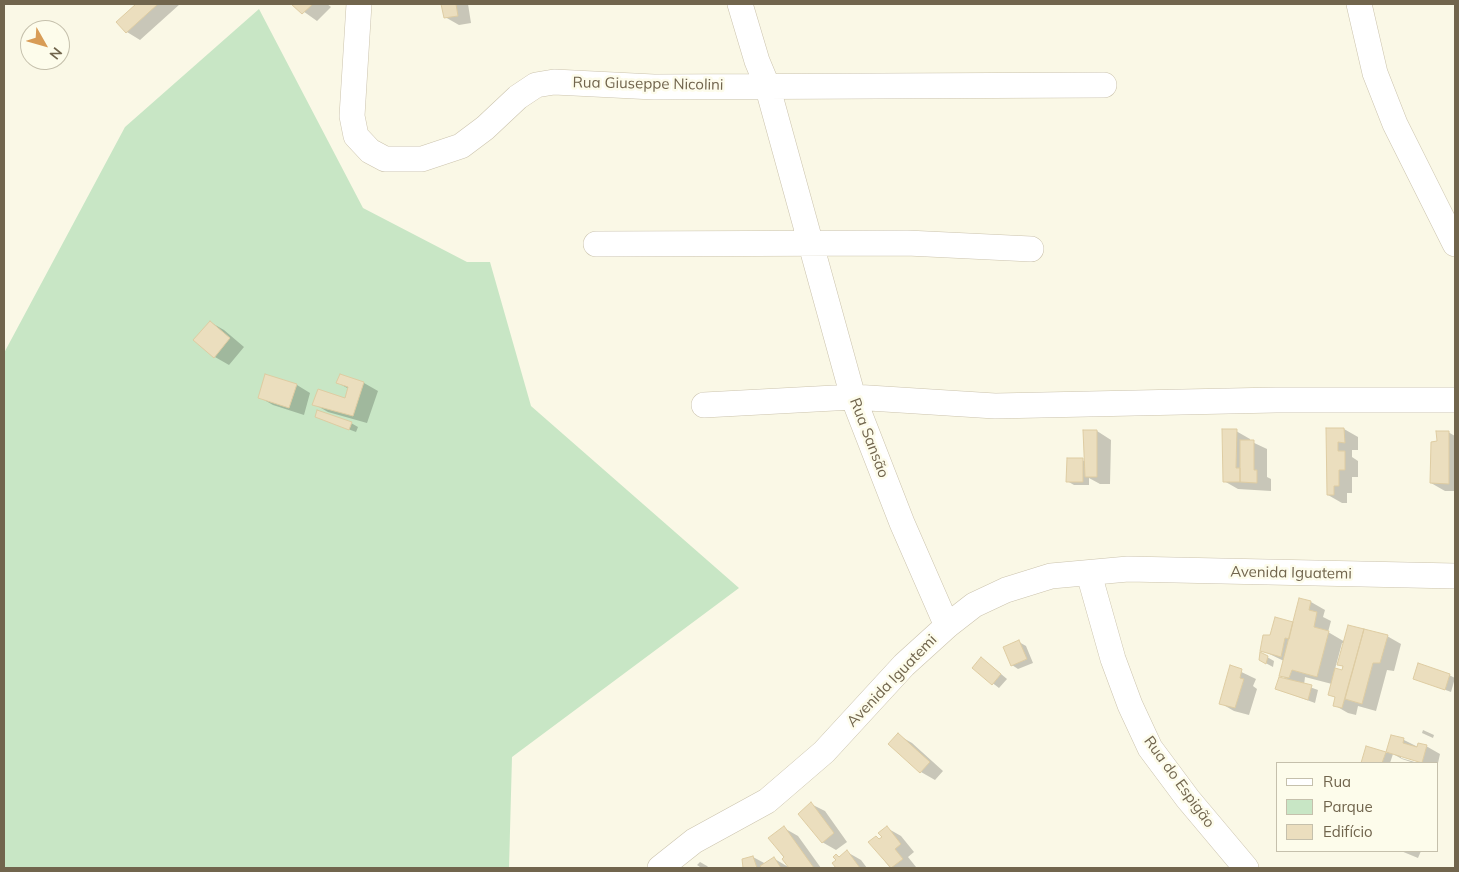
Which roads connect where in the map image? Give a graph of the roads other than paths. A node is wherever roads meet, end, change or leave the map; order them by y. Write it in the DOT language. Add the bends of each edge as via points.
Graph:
graph roads {
  1 [pos="359,4"];
  2 [pos="740,4"];
  3 [pos="1359,4"];
  4 [pos="767,85"];
  5 [pos="1104,85"];
  6 [pos="812,243"];
  7 [pos="596,244"];
  8 [pos="1455,244"];
  9 [pos="1031,249"];
  10 [pos="853,398"];
  11 [pos="1455,400"];
  12 [pos="704,405"];
  13 [pos="1089,574"];
  14 [pos="1455,576"];
  15 [pos="947,626"];
  16 [pos="660,868"];
  17 [pos="1246,868"];
  1 -- 4 [label="street, Rua Giuseppe Nicolini" via="352,116 356,136 370,151 385,159 422,159 460,146 536,85 554,82 654,86"];
  2 -- 4 [label="street, Rua Sansão"];
  3 -- 8 [label="street" via="1375,72 1395,124"];
  4 -- 5 [label="street, Rua Giuseppe Nicolini"];
  4 -- 6 [label="street, Rua Sansão"];
  6 -- 7 [label="street"];
  6 -- 9 [label="street" via="907,243"];
  6 -- 10 [label="street, Rua Sansão"];
  10 -- 11 [label="street" via="995,406"];
  10 -- 12 [label="street"];
  10 -- 15 [label="street, Rua Sansão"];
  13 -- 14 [label="street, Avenida Iguatemi" via="1128,569"];
  13 -- 15 [label="street, Avenida Iguatemi" via="1052,576 1006,590 974,604"];
  13 -- 17 [label="street, Rua do Espigão" via="1112,660 1150,748"];
  15 -- 16 [label="street, Avenida Iguatemi" via="904,665 824,752 767,801 694,841"];
}
